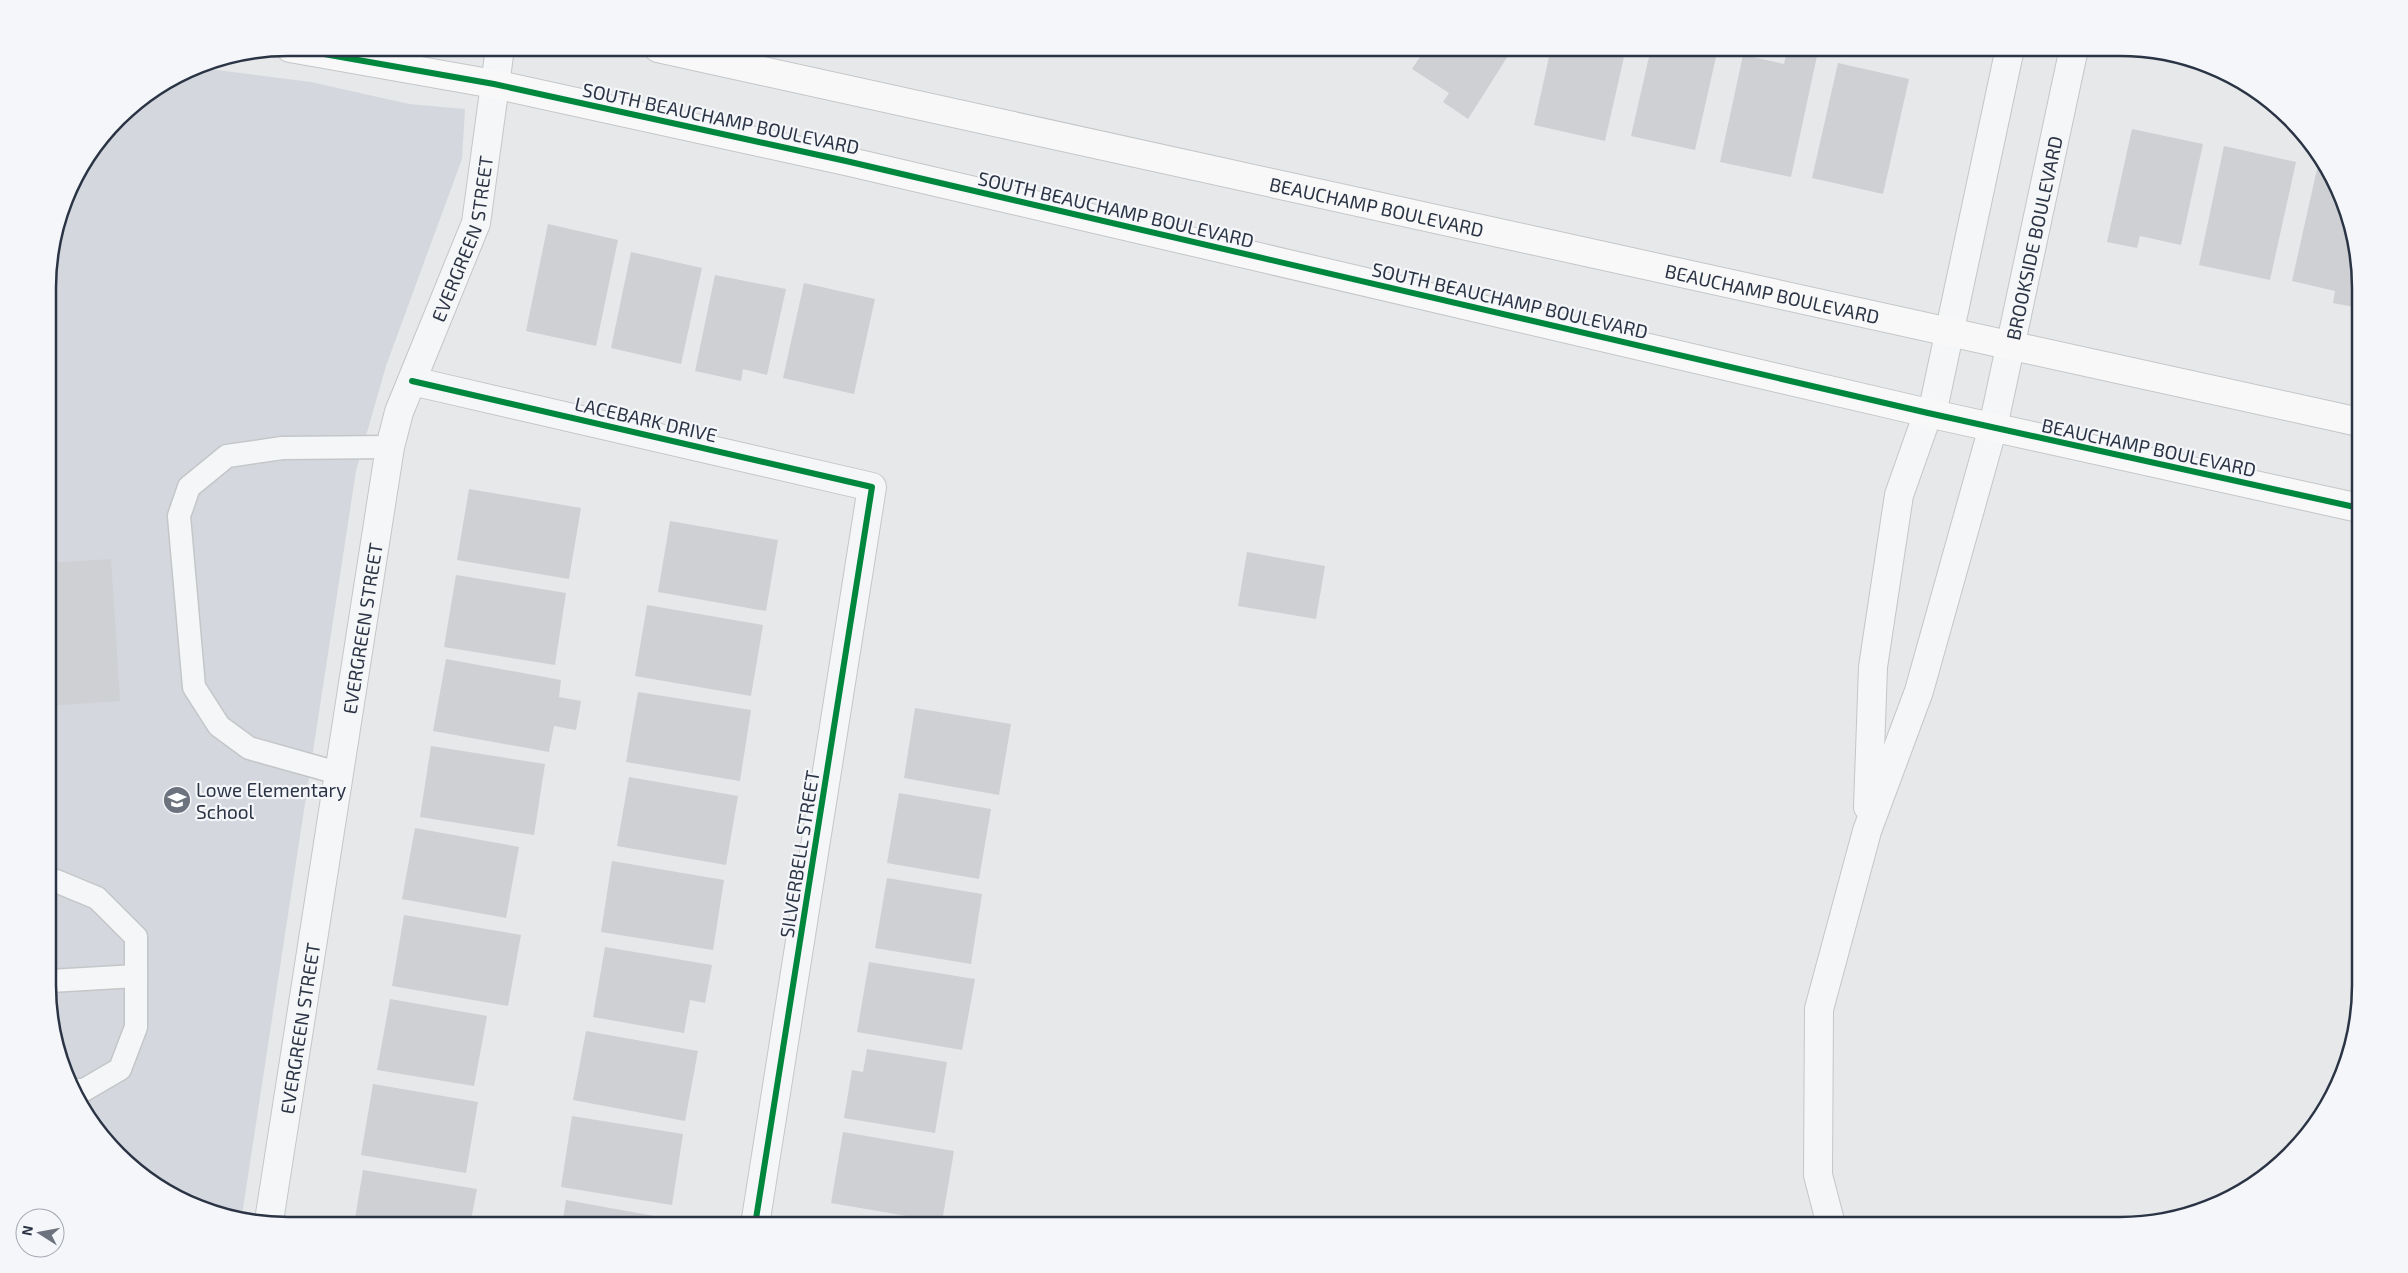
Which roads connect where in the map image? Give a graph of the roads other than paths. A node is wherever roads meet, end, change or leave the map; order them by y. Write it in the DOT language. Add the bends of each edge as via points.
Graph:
graph roads {
  1 [pos="335,56"];
  2 [pos="499,56"];
  3 [pos="694,56"];
  4 [pos="2008,56"];
  5 [pos="2072,56"];
  6 [pos="494,84"];
  7 [pos="1948,332"];
  8 [pos="2010,345"];
  9 [pos="412,380"];
  10 [pos="1930,414"];
  11 [pos="2352,420"];
  12 [pos="1993,428"];
  13 [pos="390,447"];
  14 [pos="872,487"];
  15 [pos="2352,506"];
  16 [pos="338,773"];
  17 [pos="1867,831"];
  18 [pos="56,881"];
  19 [pos="136,976"];
  20 [pos="56,981"];
  21 [pos="82,1090"];
  22 [pos="271,1216"];
  23 [pos="756,1217"];
  24 [pos="1829,1217"];
  1 -- 6 [label="street, SOUTH BEAUCHAMP BOULEVARD"];
  2 -- 6 [label="street, EVERGREEN STREET"];
  3 -- 7 [label="street, BEAUCHAMP BOULEVARD"];
  4 -- 7 [label="street"];
  5 -- 8 [label="street, BROOKSIDE BOULEVARD"];
  6 -- 9 [label="street, EVERGREEN STREET" via="476,223"];
  6 -- 10 [label="street, SOUTH BEAUCHAMP BOULEVARD" via="846,161"];
  7 -- 8 [label="street, BEAUCHAMP BOULEVARD"];
  7 -- 10 [label="street"];
  8 -- 11 [label="street, BEAUCHAMP BOULEVARD"];
  8 -- 12 [label="street, BROOKSIDE BOULEVARD"];
  9 -- 13 [label="street, EVERGREEN STREET"];
  9 -- 14 [label="street, LACEBARK DRIVE"];
  10 -- 12 [label="street, BEAUCHAMP BOULEVARD"];
  10 -- 17 [label="street" via="1899,495 1872,667"];
  12 -- 15 [label="street, BEAUCHAMP BOULEVARD"];
  12 -- 17 [label="street, BROOKSIDE BOULEVARD" via="1919,691"];
  13 -- 16 [label="street, EVERGREEN STREET"];
  13 -- 16 [label="lane" via="282,448 226,456 189,487 179,516 194,688 219,726 250,748"];
  14 -- 23 [label="street, SILVERBELL STREET"];
  16 -- 22 [label="street, EVERGREEN STREET"];
  17 -- 24 [label="street" via="1819,1009 1818,1175"];
  18 -- 19 [label="lane" via="97,898 136,937"];
  19 -- 20 [label="lane"];
  19 -- 21 [label="lane" via="136,1027 120,1069"];
}
